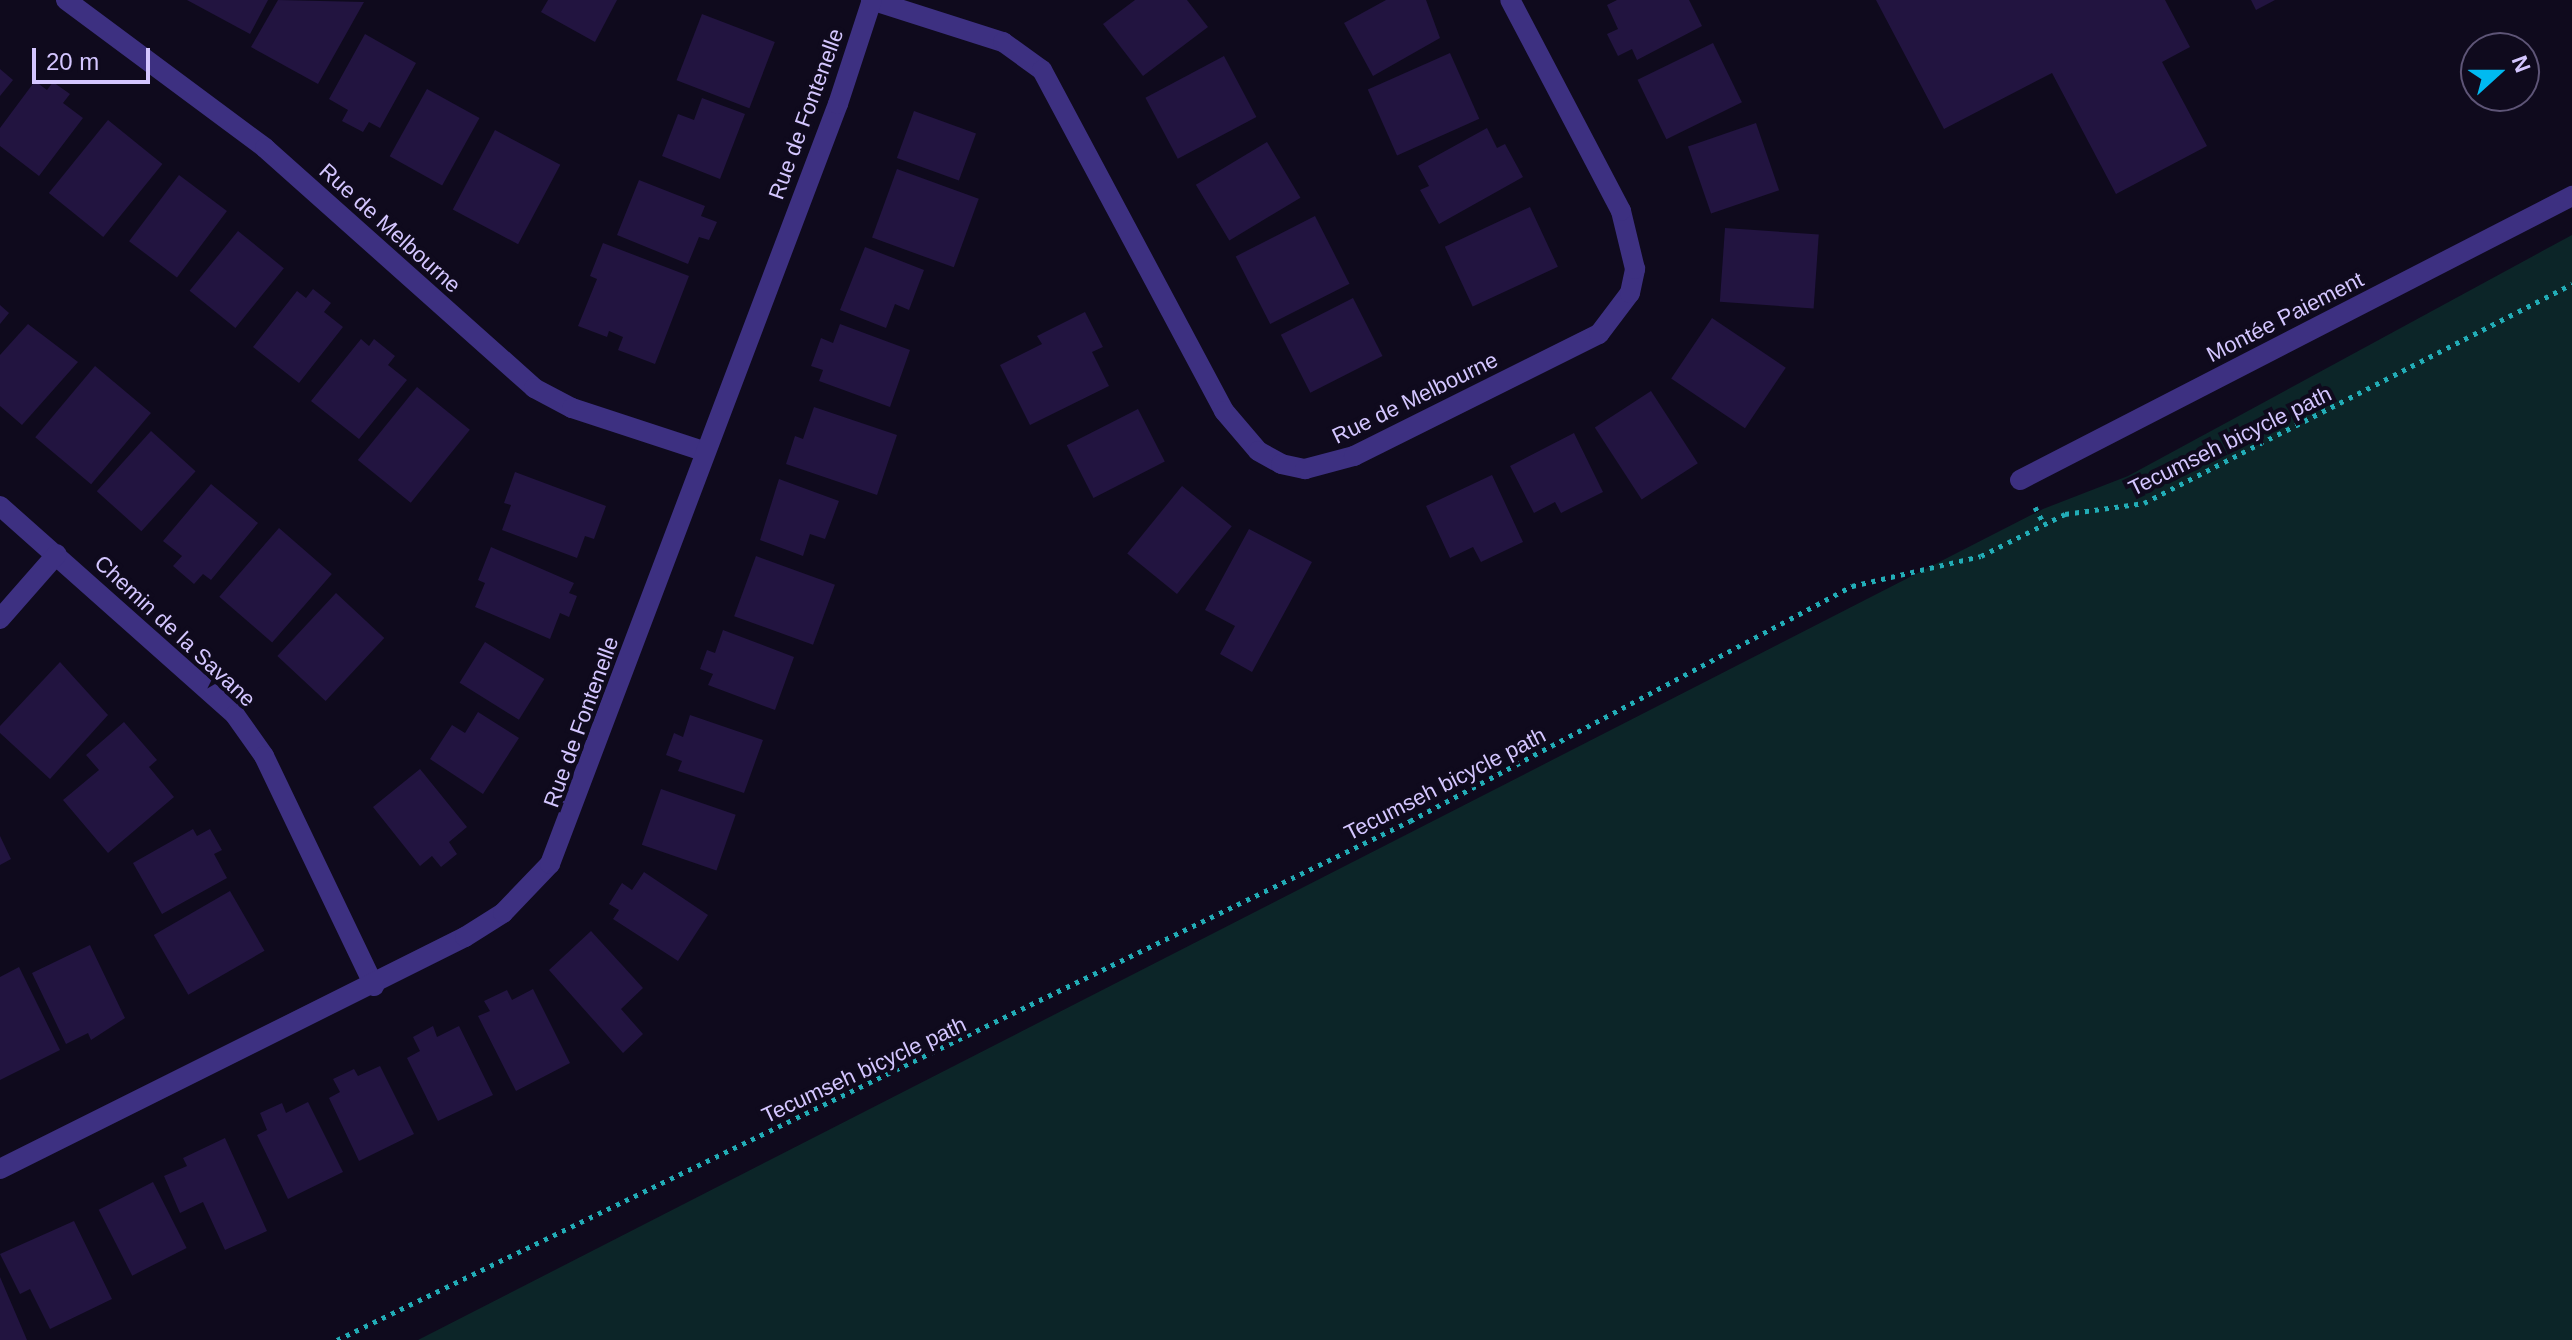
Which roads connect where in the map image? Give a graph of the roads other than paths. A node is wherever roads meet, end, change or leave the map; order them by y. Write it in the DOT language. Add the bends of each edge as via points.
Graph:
graph roads {
  1 [pos="66,0"];
  2 [pos="872,0"];
  3 [pos="1510,0"];
  4 [pos="2572,196"];
  5 [pos="703,451"];
  6 [pos="2020,480"];
  7 [pos="0,506"];
  8 [pos="57,554"];
  9 [pos="0,619"];
  10 [pos="374,986"];
  11 [pos="0,1169"];
  1 -- 5 [label="street, Rue de Melbourne" via="265,148 534,388 572,408"];
  2 -- 3 [label="street, Rue de Melbourne" via="1003,42 1042,70 1224,411 1258,451 1305,469 1354,456 1599,334 1630,293 1635,269 1621,211"];
  2 -- 5 [label="street, Rue de Fontenelle" via="838,104"];
  4 -- 6 [label="street, Montée Paiement"];
  5 -- 10 [label="street, Rue de Fontenelle" via="550,864 503,913"];
  7 -- 8 [label="street, Chemin de la Savane"];
  8 -- 9 [label="street"];
  8 -- 10 [label="street, Chemin de la Savane" via="235,715 264,756"];
  10 -- 11 [label="street, Rue de Fontenelle"];
}
